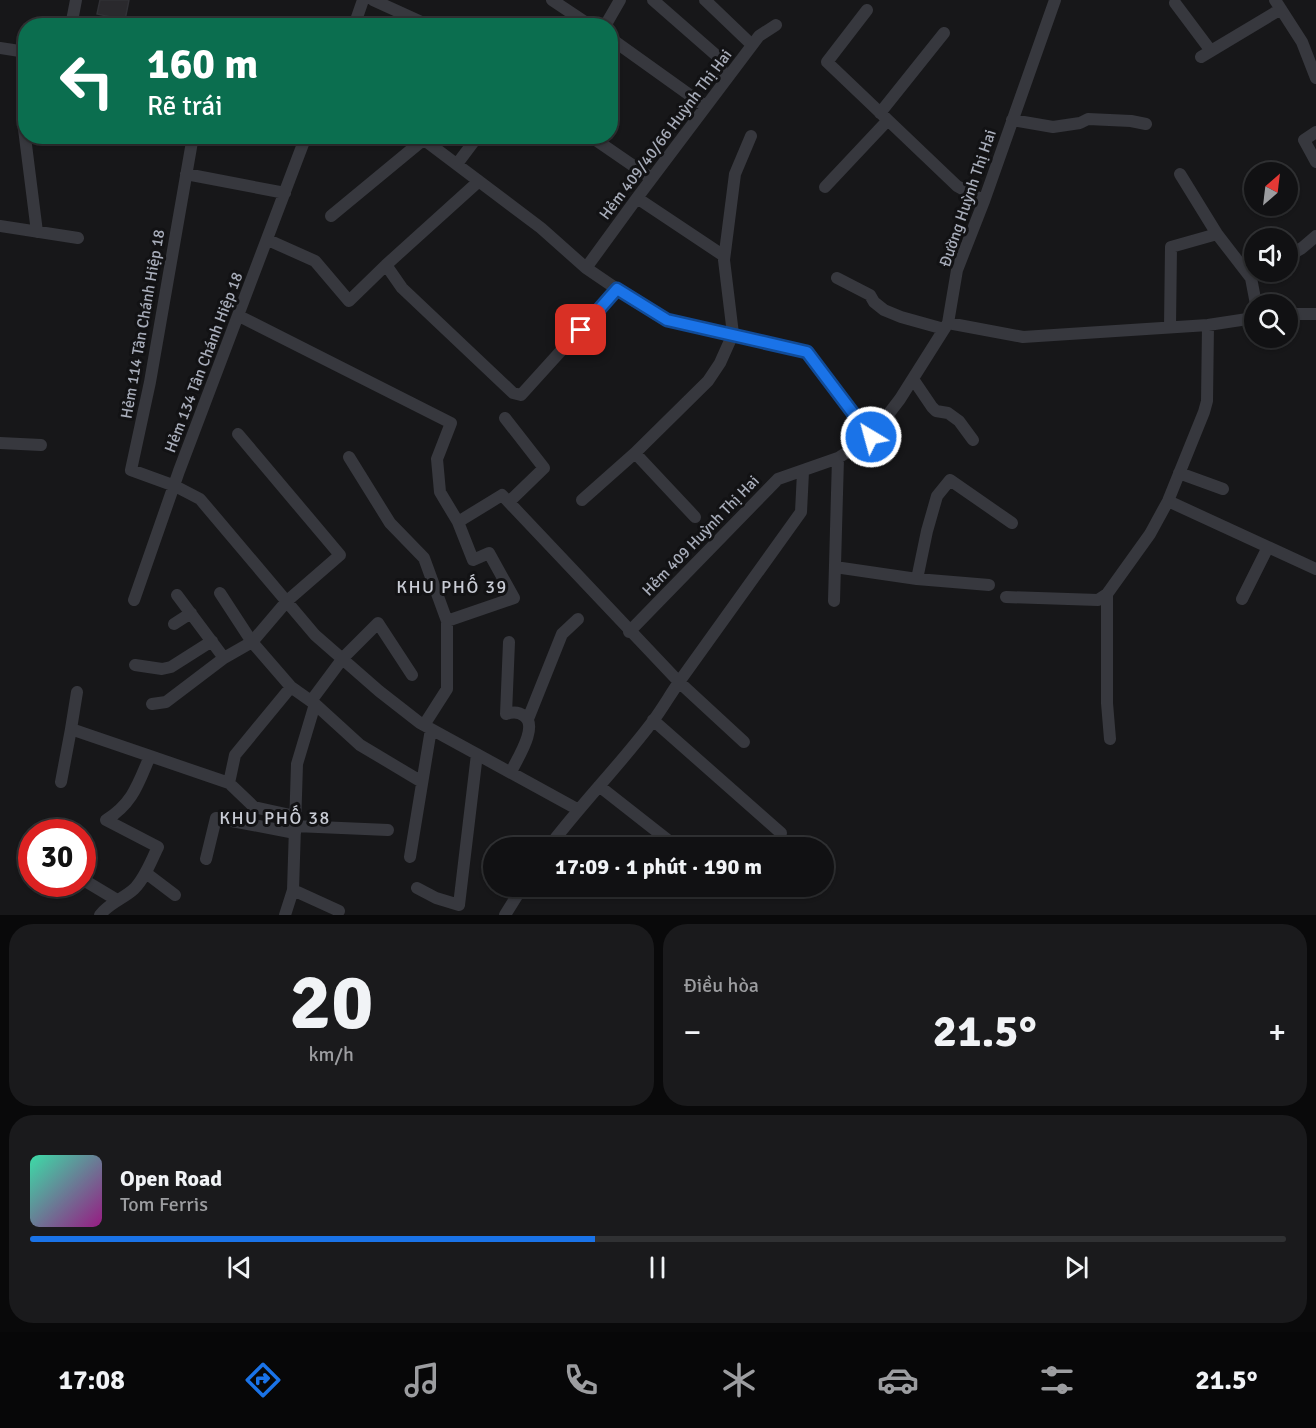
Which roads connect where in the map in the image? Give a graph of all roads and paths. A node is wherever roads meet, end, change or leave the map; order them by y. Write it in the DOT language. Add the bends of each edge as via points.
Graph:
graph roads {
  1 [pos="76,0"];
  2 [pos="363,0"];
  3 [pos="373,0"];
  4 [pos="552,0"];
  5 [pos="620,0"];
  6 [pos="653,0"];
  7 [pos="705,0"];
  8 [pos="1055,0"];
  9 [pos="1175,3"];
  10 [pos="1278,4"];
  11 [pos="867,10"];
  12 [pos="73,18"];
  13 [pos="357,18"];
  14 [pos="412,18"];
  15 [pos="579,18"];
  16 [pos="610,18"];
  17 [pos="776,25"];
  18 [pos="944,33"];
  19 [pos="1316,43"];
  20 [pos="618,44"];
  21 [pos="752,45"];
  22 [pos="0,48"];
  23 [pos="18,51"];
  24 [pos="1306,54"];
  25 [pos="1316,78"];
  26 [pos="725,79"];
  27 [pos="705,106"];
  28 [pos="884,117"];
  29 [pos="1012,120"];
  30 [pos="1146,124"];
  31 [pos="1316,132"];
  32 [pos="751,136"];
  33 [pos="26,144"];
  34 [pos="192,144"];
  35 [pos="303,144"];
  36 [pos="414,144"];
  37 [pos="429,144"];
  38 [pos="471,144"];
  39 [pos="602,144"];
  40 [pos="1316,162"];
  41 [pos="457,164"];
  42 [pos="186,174"];
  43 [pos="1180,174"];
  44 [pos="651,178"];
  45 [pos="479,181"];
  46 [pos="825,187"];
  47 [pos="285,193"];
  48 [pos="637,198"];
  49 [pos="984,201"];
  50 [pos="331,216"];
  51 [pos="0,226"];
  52 [pos="37,232"];
  53 [pos="1217,234"];
  54 [pos="1316,236"];
  55 [pos="78,238"];
  56 [pos="268,240"];
  57 [pos="1298,250"];
  58 [pos="724,256"];
  59 [pos="1244,262"];
  60 [pos="386,266"];
  61 [pos="586,268"];
  62 [pos="837,278"];
  63 [pos="617,289"];
  64 [pos="1298,314"];
  65 [pos="1316,314"];
  66 [pos="239,316"];
  67 [pos="1244,320"];
  68 [pos="1208,325"];
  69 [pos="946,326"];
  70 [pos="1170,327"];
  71 [pos="733,334"];
  72 [pos="913,379"];
  73 [pos="505,418"];
  74 [pos="238,434"];
  75 [pos="871,437"];
  76 [pos="973,440"];
  77 [pos="0,443"];
  78 [pos="41,445"];
  79 [pos="634,453"];
  80 [pos="349,457"];
  81 [pos="838,458"];
  82 [pos="803,472"];
  83 [pos="1179,473"];
  84 [pos="175,486"];
  85 [pos="1223,489"];
  86 [pos="582,500"];
  87 [pos="1168,501"];
  88 [pos="509,502"];
  89 [pos="695,517"];
  90 [pos="458,522"];
  91 [pos="1011,523"];
  92 [pos="1268,547"];
  93 [pos="835,567"];
  94 [pos="1316,569"];
  95 [pos="917,579"];
  96 [pos="989,585"];
  97 [pos="220,593"];
  98 [pos="1107,594"];
  99 [pos="177,595"];
  100 [pos="1006,597"];
  101 [pos="1242,599"];
  102 [pos="134,600"];
  103 [pos="287,601"];
  104 [pos="834,601"];
  105 [pos="191,613"];
  106 [pos="578,619"];
  107 [pos="447,621"];
  108 [pos="174,624"];
  109 [pos="629,632"];
  110 [pos="212,641"];
  111 [pos="252,642"];
  112 [pos="509,642"];
  113 [pos="224,658"];
  114 [pos="343,658"];
  115 [pos="135,665"];
  116 [pos="412,675"];
  117 [pos="679,682"];
  118 [pos="291,687"];
  119 [pos="77,692"];
  120 [pos="313,702"];
  121 [pos="152,704"];
  122 [pos="528,719"];
  123 [pos="653,720"];
  124 [pos="428,727"];
  125 [pos="71,729"];
  126 [pos="1110,739"];
  127 [pos="744,742"];
  128 [pos="477,754"];
  129 [pos="150,756"];
  130 [pos="511,772"];
  131 [pos="64,778"];
  132 [pos="422,782"];
  133 [pos="229,783"];
  134 [pos="599,786"];
  135 [pos="577,809"];
  136 [pos="295,825"];
  137 [pos="388,830"];
  138 [pos="781,833"];
  139 [pos="556,837"];
  140 [pos="664,837"];
  141 [pos="410,857"];
  142 [pos="206,859"];
  143 [pos="146,873"];
  144 [pos="96,887"];
  145 [pos="417,888"];
  146 [pos="293,890"];
  147 [pos="175,895"];
  148 [pos="516,897"];
  149 [pos="117,900"];
  150 [pos="339,911"];
  151 [pos="99,915"];
  152 [pos="285,915"];
  153 [pos="505,915"];
  1 -- 12 [label="street"];
  2 -- 13 [label="street"];
  3 -- 14 [label="street"];
  4 -- 15 [label="street"];
  5 -- 16 [label="street"];
  6 -- 26 [label="street" via="717,56"];
  7 -- 21 [label="street"];
  8 -- 29 [label="street, Đường Huỳnh Thị Hai"];
  9 -- 10 [label="street" via="1206,54"];
  10 -- 24 [label="street"];
  11 -- 28 [label="street" via="827,62"];
  17 -- 21 [label="street, Hẻm 409/40/66 Huỳnh Thị Hai"];
  18 -- 28 [label="street"];
  19 -- 24 [label="street"];
  20 -- 27 [label="street"];
  21 -- 26 [label="street, Hẻm 409/40/66 Huỳnh Thị Hai"];
  22 -- 23 [label="street"];
  24 -- 25 [label="street"];
  26 -- 27 [label="street, Hẻm 409/40/66 Huỳnh Thị Hai"];
  27 -- 44 [label="street, Hẻm 409/40/66 Huỳnh Thị Hai"];
  28 -- 46 [label="street"];
  28 -- 49 [label="street" via="957,186"];
  29 -- 30 [label="street" via="1053,127 1088,120"];
  29 -- 49 [label="street, Đường Huỳnh Thị Hai"];
  31 -- 40 [label="street" via="1304,140"];
  32 -- 58 [label="street" via="735,174"];
  33 -- 52 [label="street"];
  34 -- 42 [label="street, Hẻm 114 Tân Chánh Hiệp 18"];
  35 -- 47 [label="street, Hẻm 134 Tân Chánh Hiệp 18"];
  36 -- 50 [label="street"];
  37 -- 41 [label="street"];
  38 -- 41 [label="street"];
  39 -- 44 [label="street"];
  41 -- 45 [label="street"];
  42 -- 47 [label="street"];
  42 -- 84 [label="street, Hẻm 114 Tân Chánh Hiệp 18" via="131,470"];
  43 -- 53 [label="street"];
  44 -- 48 [label="street, Hẻm 409/40/66 Huỳnh Thị Hai"];
  45 -- 60 [label="street"];
  45 -- 61 [label="street"];
  47 -- 56 [label="street, Hẻm 134 Tân Chánh Hiệp 18"];
  48 -- 58 [label="street"];
  48 -- 61 [label="street, Hẻm 409/40/66 Huỳnh Thị Hai"];
  49 -- 69 [label="street, Đường Huỳnh Thị Hai" via="957,270"];
  51 -- 52 [label="street"];
  52 -- 55 [label="street"];
  53 -- 59 [label="street"];
  53 -- 70 [label="street" via="1171,247"];
  54 -- 57 [label="street"];
  56 -- 60 [label="street" via="315,261 349,301"];
  56 -- 66 [label="street, Hẻm 134 Tân Chánh Hiệp 18"];
  58 -- 71 [label="street"];
  60 -- 63 [label="street" via="402,288 513,393 521,394"];
  61 -- 63 [label="street"];
  62 -- 69 [label="street" via="870,295 884,310"];
  63 -- 71 [label="street" via="667,320"];
  64 -- 65 [label="street"];
  66 -- 84 [label="street, Hẻm 134 Tân Chánh Hiệp 18"];
  66 -- 90 [label="street" via="451,423 437,459 440,492"];
  67 -- 68 [label="street"];
  68 -- 70 [label="street"];
  68 -- 83 [label="street" via="1207,401"];
  69 -- 70 [label="street" via="1023,337"];
  69 -- 72 [label="street, Hẻm 409 Huỳnh Thị Hai"];
  71 -- 75 [label="street" via="807,352"];
  71 -- 79 [label="street" via="708,381"];
  72 -- 75 [label="street, Hẻm 409 Huỳnh Thị Hai"];
  72 -- 76 [label="street" via="932,407 959,421"];
  73 -- 88 [label="street" via="544,468"];
  74 -- 103 [label="street" via="340,555"];
  75 -- 81 [label="street, Hẻm 409 Huỳnh Thị Hai"];
  77 -- 78 [label="street"];
  79 -- 86 [label="street"];
  79 -- 89 [label="street"];
  80 -- 107 [label="street" via="390,523 424,558"];
  81 -- 82 [label="street, Hẻm 409 Huỳnh Thị Hai"];
  81 -- 93 [label="street"];
  82 -- 109 [label="street, Hẻm 409 Huỳnh Thị Hai" via="778,479"];
  82 -- 117 [label="street" via="801,512"];
  83 -- 85 [label="street"];
  83 -- 87 [label="street"];
  84 -- 102 [label="street, Hẻm 134 Tân Chánh Hiệp 18"];
  84 -- 103 [label="street" via="200,499"];
  87 -- 92 [label="street"];
  87 -- 98 [label="street" via="1150,534"];
  88 -- 90 [label="street" via="502,495"];
  88 -- 109 [label="street"];
  90 -- 107 [label="street" via="473,560 489,553 514,598"];
  91 -- 95 [label="street" via="950,480 937,496"];
  92 -- 94 [label="street"];
  92 -- 101 [label="street"];
  93 -- 95 [label="street"];
  93 -- 104 [label="street"];
  95 -- 96 [label="street"];
  97 -- 111 [label="street"];
  98 -- 100 [label="street" via="1098,600"];
  98 -- 126 [label="street"];
  99 -- 105 [label="street"];
  103 -- 111 [label="street"];
  103 -- 114 [label="street" via="315,634"];
  105 -- 108 [label="street"];
  105 -- 110 [label="street"];
  106 -- 122 [label="street" via="562,633"];
  107 -- 124 [label="street" via="447,689"];
  109 -- 117 [label="street"];
  110 -- 113 [label="street"];
  110 -- 115 [label="street" via="171,667"];
  111 -- 113 [label="street"];
  111 -- 118 [label="street"];
  112 -- 122 [label="street" via="506,714 518,712"];
  113 -- 121 [label="street" via="166,702"];
  114 -- 116 [label="street" via="378,623"];
  114 -- 120 [label="street"];
  114 -- 124 [label="street"];
  117 -- 123 [label="street"];
  117 -- 127 [label="street"];
  118 -- 120 [label="street"];
  118 -- 133 [label="street" via="236,755"];
  119 -- 125 [label="street"];
  120 -- 132 [label="street" via="360,746"];
  120 -- 136 [label="street" via="297,764"];
  122 -- 130 [label="street" via="528,735"];
  123 -- 134 [label="street"];
  123 -- 138 [label="street"];
  124 -- 128 [label="street"];
  124 -- 132 [label="street"];
  125 -- 129 [label="street"];
  125 -- 131 [label="street"];
  128 -- 130 [label="street"];
  128 -- 145 [label="street" via="459,905"];
  129 -- 133 [label="street"];
  129 -- 143 [label="street" via="130,800 106,820 158,847"];
  130 -- 135 [label="street"];
  132 -- 141 [label="street"];
  133 -- 136 [label="street" via="254,807"];
  134 -- 135 [label="street"];
  134 -- 140 [label="street"];
  135 -- 139 [label="street"];
  136 -- 137 [label="street"];
  136 -- 142 [label="street" via="216,818"];
  136 -- 146 [label="street"];
  143 -- 147 [label="street"];
  143 -- 149 [label="street" via="133,890"];
  144 -- 149 [label="street"];
  146 -- 150 [label="street"];
  146 -- 152 [label="street"];
  148 -- 153 [label="street"];
  149 -- 151 [label="street"];
}
